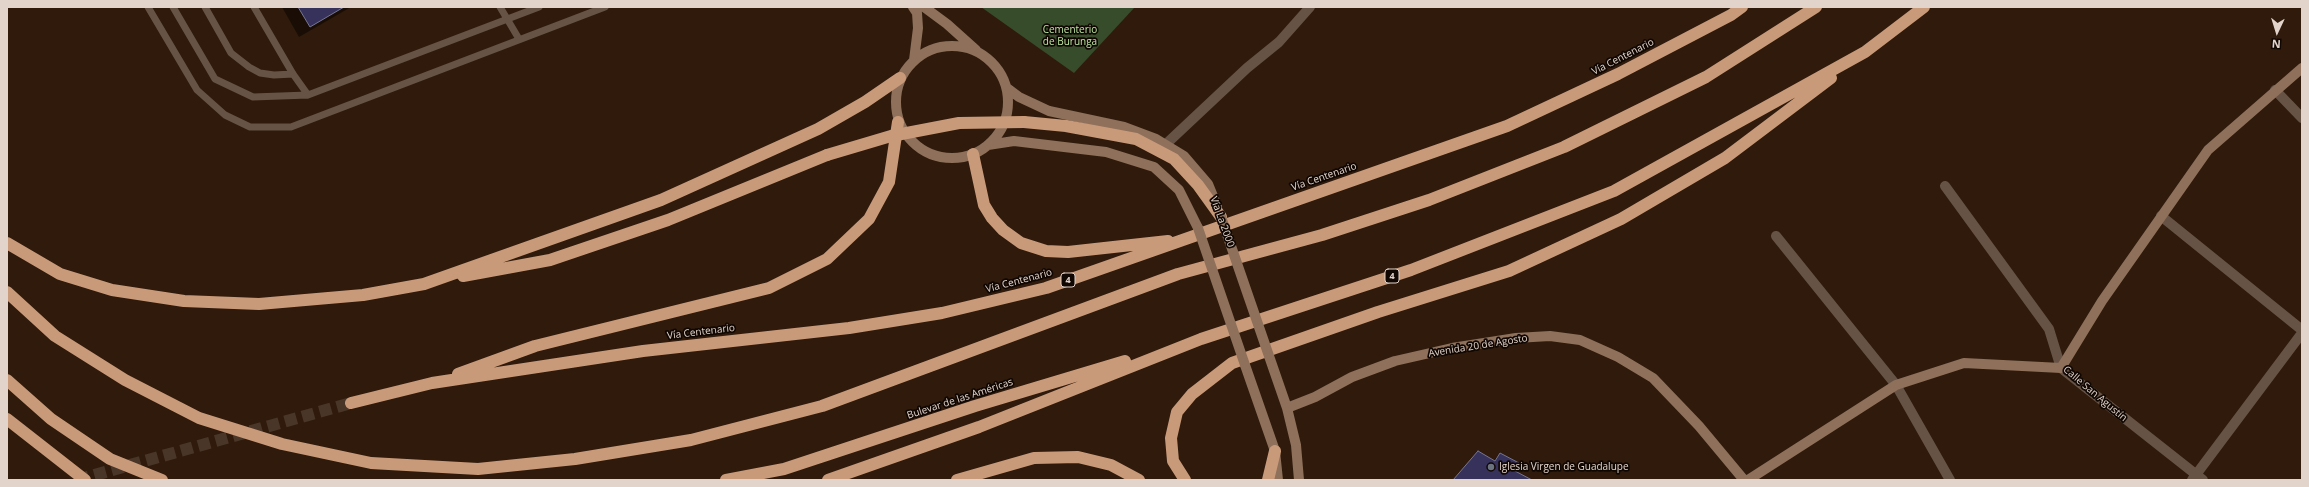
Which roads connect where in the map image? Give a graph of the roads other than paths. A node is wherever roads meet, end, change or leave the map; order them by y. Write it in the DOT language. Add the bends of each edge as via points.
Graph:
graph roads {
  1 [pos="148,7"];
  2 [pos="173,7"];
  3 [pos="205,7"];
  4 [pos="254,7"];
  5 [pos="500,7"];
  6 [pos="539,7"];
  7 [pos="605,7"];
  8 [pos="913,7"];
  9 [pos="924,7"];
  10 [pos="1310,7"];
  11 [pos="1742,7"];
  12 [pos="1816,7"];
  13 [pos="1924,7"];
  14 [pos="507,19"];
  15 [pos="519,39"];
  16 [pos="978,52"];
  17 [pos="1865,52"];
  18 [pos="914,60"];
  19 [pos="2302,68"];
  20 [pos="293,74"];
  21 [pos="900,78"];
  22 [pos="1007,88"];
  23 [pos="2275,90"];
  24 [pos="308,95"];
  25 [pos="2302,118"];
  26 [pos="898,122"];
  27 [pos="988,145"];
  28 [pos="1165,145"];
  29 [pos="973,154"];
  30 [pos="1945,186"];
  31 [pos="2161,216"];
  32 [pos="1221,217"];
  33 [pos="1776,236"];
  34 [pos="1187,239"];
  35 [pos="7,243"];
  36 [pos="424,284"];
  37 [pos="7,292"];
  38 [pos="2302,330"];
  39 [pos="2302,333"];
  40 [pos="1201,339"];
  41 [pos="2062,368"];
  42 [pos="7,380"];
  43 [pos="432,383"];
  44 [pos="1896,385"];
  45 [pos="351,404"];
  46 [pos="1287,408"];
  47 [pos="7,419"];
  48 [pos="1275,451"];
  49 [pos="2197,478"];
  50 [pos="85,480"];
  51 [pos="162,480"];
  52 [pos="726,480"];
  53 [pos="828,480"];
  54 [pos="958,480"];
  55 [pos="1139,480"];
  56 [pos="1185,480"];
  57 [pos="1268,480"];
  58 [pos="1278,480"];
  59 [pos="1299,480"];
  60 [pos="1744,480"];
  61 [pos="1748,480"];
  62 [pos="1950,480"];
  1 -- 15 [label="lane" via="197,90 225,115 250,127 291,127"];
  2 -- 24 [label="lane" via="215,79 253,97"];
  3 -- 20 [label="lane" via="231,53 249,67 260,73"];
  4 -- 20 [label="lane"];
  5 -- 14 [label="lane"];
  6 -- 14 [label="lane"];
  7 -- 15 [label="lane"];
  8 -- 18 [label="street" via="917,13 918,28"];
  9 -- 16 [label="street"];
  10 -- 28 [label="street" via="1279,42 1247,68"];
  11 -- 34 [label="highway, Vía Centenario / 4" via="1618,74 1507,126"];
  12 -- 37 [label="highway" via="1706,77 1564,147 1429,200 1322,235 1178,274 822,406 691,440 575,460 478,469 371,463 282,444 199,418 125,380 55,336"];
  13 -- 17 [label="highway, 4"];
  14 -- 15 [label="lane"];
  14 -- 24 [label="lane"];
  16 -- 18 [label="street" via="957,46 934,48"];
  16 -- 22 [label="street" via="996,67"];
  17 -- 40 [label="highway, 4" via="1614,191 1411,270"];
  17 -- 56 [label="highway" via="1725,158 1621,218 1509,271 1378,312 1232,364 1192,394 1177,412 1170,438 1172,461"];
  18 -- 21 [label="street"];
  19 -- 23 [label="street"];
  20 -- 24 [label="lane"];
  21 -- 26 [label="street" via="895,100"];
  21 -- 36 [label="highway" via="865,102 818,128 661,200"];
  22 -- 27 [label="street" via="1008,109 1002,129"];
  22 -- 28 [label="street, Vía La 2000" via="1019,97 1049,110 1124,127"];
  23 -- 25 [label="street"];
  23 -- 31 [label="street" via="2208,150"];
  26 -- 29 [label="street" via="907,138 926,152 938,157 956,159"];
  26 -- 43 [label="highway" via="889,182 869,219 827,259 769,288 535,346"];
  27 -- 29 [label="street"];
  27 -- 48 [label="street, bridge" via="1014,141 1106,152 1154,167 1179,190 1198,228"];
  28 -- 32 [label="street, Vía La 2000" via="1184,156 1208,184"];
  29 -- 34 [label="highway" via="984,205 1003,230 1020,243 1046,251 1068,252"];
  30 -- 41 [label="street, Calle San Agustín" via="2049,329"];
  31 -- 38 [label="street"];
  31 -- 41 [label="street" via="2102,301"];
  32 -- 36 [label="highway, bridge" via="1198,185 1174,159 1136,139 1066,126 1024,122 959,123 891,136 827,155 668,220 550,260"];
  32 -- 46 [label="street, Vía La 2000, bridge"];
  33 -- 44 [label="street"];
  34 -- 43 [label="highway, Vía Centenario / 4" via="1046,288 942,313 849,328 643,350"];
  35 -- 36 [label="highway" via="60,274 112,290 184,300 259,304 363,295"];
  39 -- 49 [label="street"];
  40 -- 52 [label="highway, Bulevar de las Américas" via="976,406 784,469"];
  40 -- 53 [label="highway, 4" via="979,427"];
  41 -- 44 [label="street" via="1964,363"];
  41 -- 49 [label="street, Calle San Agustín"];
  42 -- 51 [label="highway" via="51,419 110,459"];
  43 -- 45 [label="highway, Vía Centenario / 4"];
  44 -- 61 [label="street"];
  44 -- 62 [label="street"];
  46 -- 59 [label="street, Vía La 2000" via="1296,445"];
  46 -- 60 [label="street, Avenida 20 de Agosto" via="1315,397 1352,377 1395,361 1452,348 1516,338 1550,336 1580,340 1618,357 1653,378 1699,426"];
  47 -- 50 [label="highway"];
  48 -- 57 [label="highway"];
  48 -- 58 [label="street"];
  54 -- 55 [label="highway" via="1034,458 1078,457 1111,465"];
}
